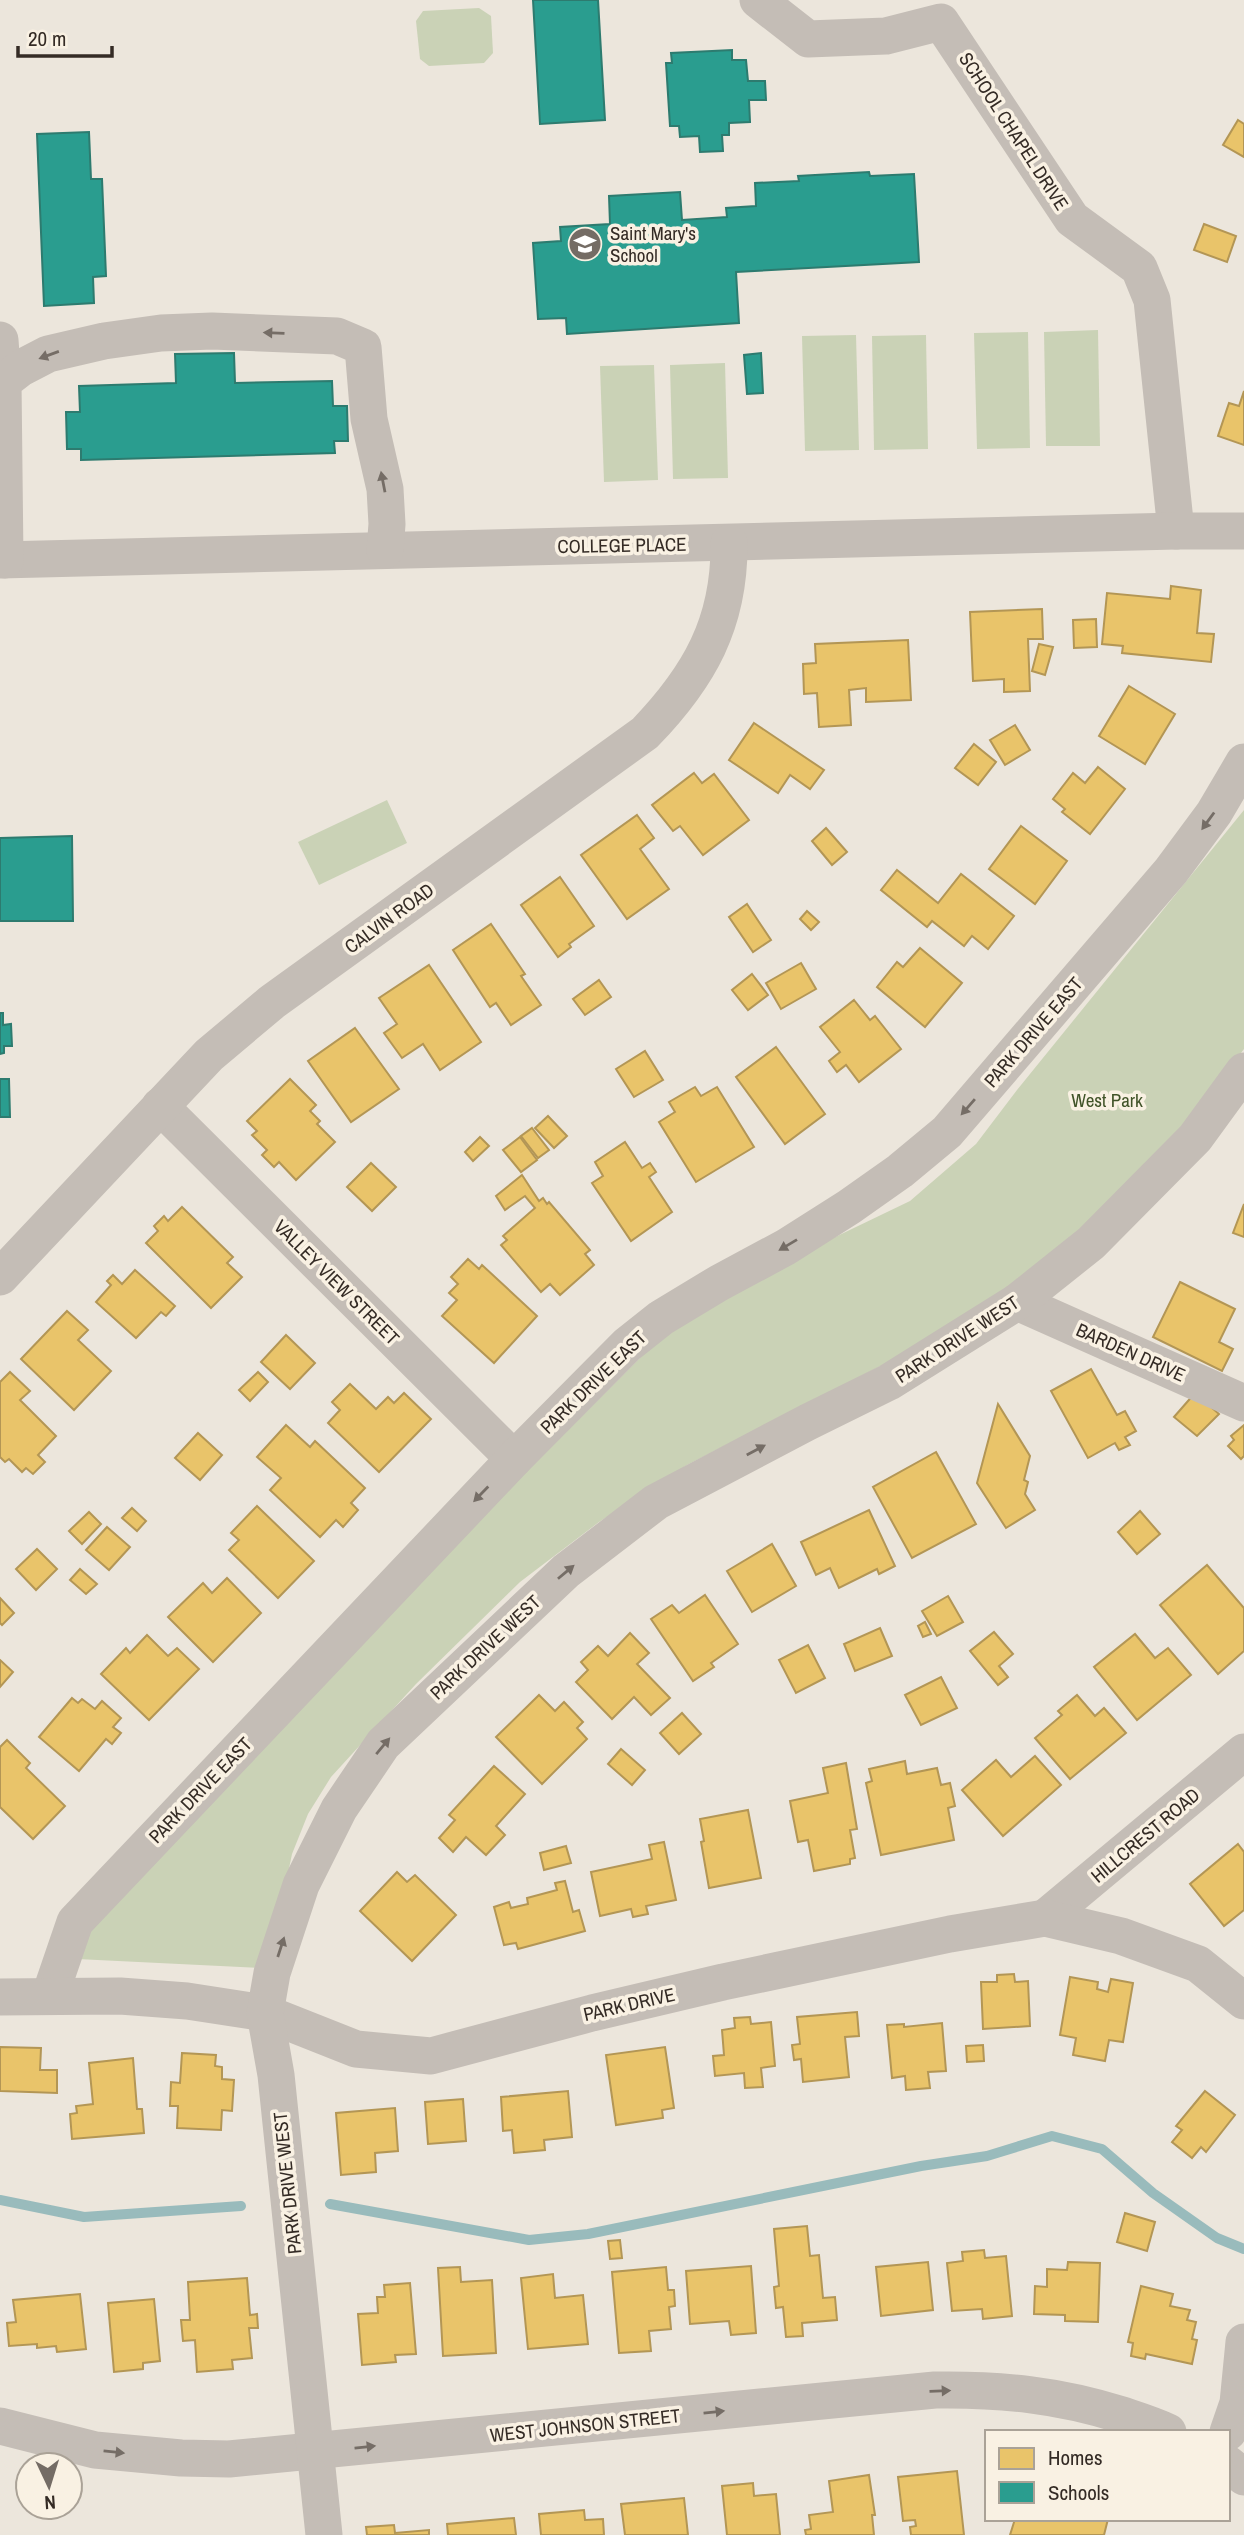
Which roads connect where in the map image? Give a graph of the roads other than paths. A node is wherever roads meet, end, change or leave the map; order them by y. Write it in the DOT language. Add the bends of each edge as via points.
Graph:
graph roads {
  1 [pos="758,0"];
  2 [pos="0,340"];
  3 [pos="3,382"];
  4 [pos="1176,531"];
  5 [pos="1244,531"];
  6 [pos="729,543"];
  7 [pos="385,550"];
  8 [pos="2,560"];
  9 [pos="1244,762"];
  10 [pos="1244,1071"];
  11 [pos="160,1106"];
  12 [pos="0,1277"];
  13 [pos="1017,1302"];
  14 [pos="1244,1403"];
  15 [pos="514,1459"];
  16 [pos="1244,1752"];
  17 [pos="1045,1918"];
  18 [pos="50,1995"];
  19 [pos="0,1997"];
  20 [pos="1244,2001"];
  21 [pos="265,2013"];
  22 [pos="1244,2342"];
  23 [pos="0,2426"];
  24 [pos="1162,2430"];
  25 [pos="1229,2430"];
  26 [pos="316,2452"];
  27 [pos="1230,2466"];
  28 [pos="1244,2477"];
  29 [pos="324,2535"];
  1 -- 4 [label="street, SCHOOL CHAPEL DRIVE" via="808,38 886,36 942,22 1072,219 1139,268 1152,300"];
  2 -- 3 [label="street"];
  7 -- 3 [label="street, one-way" via="385,489 369,419 363,347 337,336 161,333 48,354"];
  3 -- 8 [label="street"];
  4 -- 5 [label="street, COLLEGE PLACE"];
  4 -- 6 [label="street, COLLEGE PLACE"];
  6 -- 7 [label="street, COLLEGE PLACE"];
  6 -- 11 [label="street, CALVIN ROAD" via="723,603 711,641 679,696 645,733 272,1002 209,1055"];
  7 -- 8 [label="street, COLLEGE PLACE"];
  9 -- 15 [label="street, PARK DRIVE EAST, one-way" via="1171,871 947,1132 849,1207 661,1318 627,1345"];
  10 -- 13 [label="street, PARK DRIVE WEST" via="1186,1147 1091,1243"];
  11 -- 12 [label="street, CALVIN ROAD"];
  11 -- 15 [label="street, VALLEY VIEW STREET"];
  13 -- 14 [label="street, BARDEN DRIVE"];
  21 -- 13 [label="street, PARK DRIVE WEST, one-way" via="272,1973 301,1885 339,1809 383,1744 476,1654 566,1571 656,1502 889,1382"];
  15 -- 18 [label="street, PARK DRIVE EAST, one-way" via="75,1922"];
  16 -- 17 [label="street, HILLCREST ROAD"];
  17 -- 20 [label="street, PARK DRIVE" via="1121,1936 1198,1964"];
  17 -- 21 [label="street, PARK DRIVE" via="723,1982 431,2056 356,2049"];
  18 -- 19 [label="street, PARK DRIVE"];
  18 -- 21 [label="street, PARK DRIVE" via="187,2001"];
  21 -- 26 [label="street, PARK DRIVE WEST" via="276,2075"];
  22 -- 25 [label="street" via="1238,2403"];
  23 -- 26 [label="street, WEST JOHNSON STREET, one-way" via="95,2450 181,2458"];
  26 -- 24 [label="street, WEST JOHNSON STREET, one-way" via="956,2390 1013,2391 1062,2400"];
  26 -- 29 [label="street, PARK DRIVE WEST"];
  27 -- 28 [label="street"];
}
